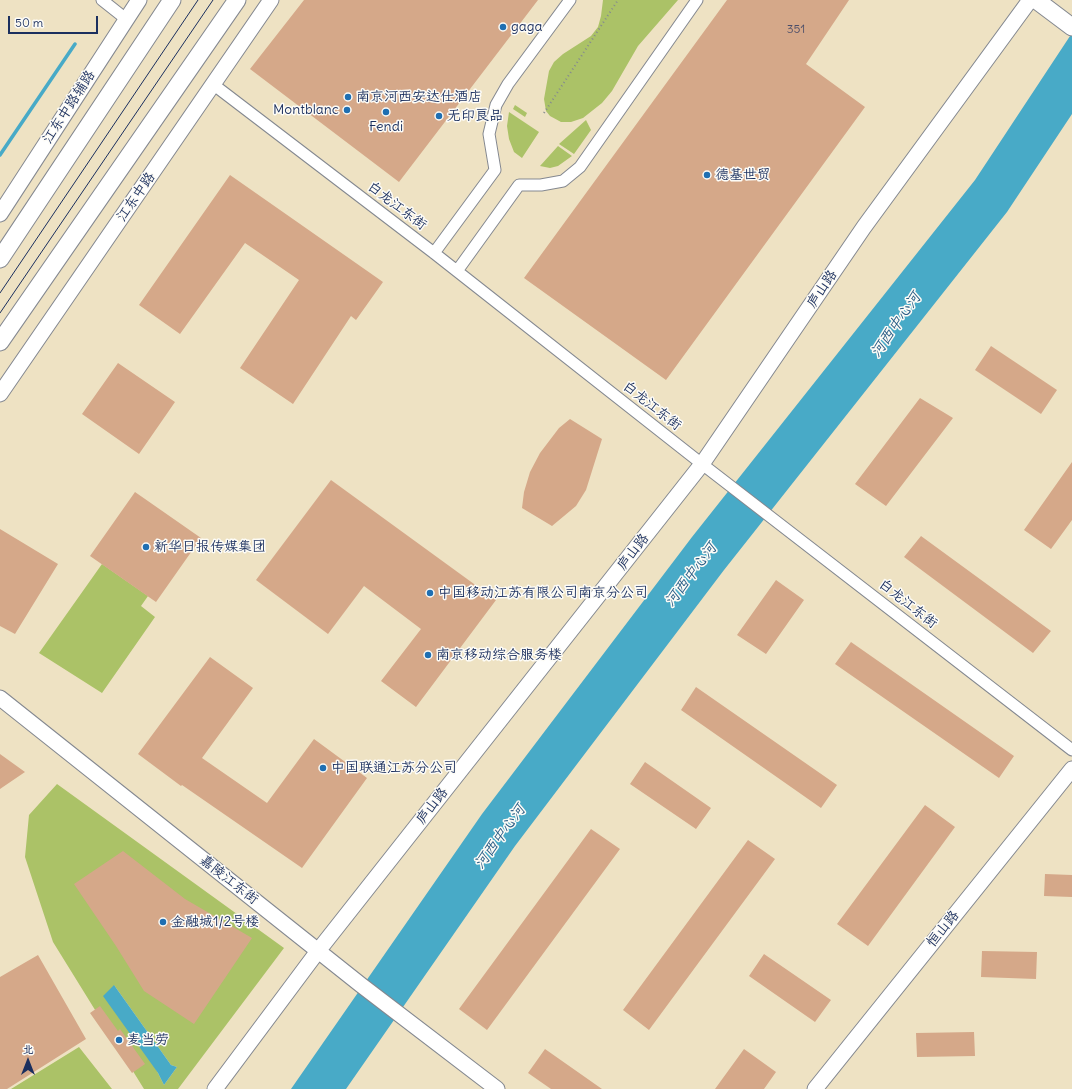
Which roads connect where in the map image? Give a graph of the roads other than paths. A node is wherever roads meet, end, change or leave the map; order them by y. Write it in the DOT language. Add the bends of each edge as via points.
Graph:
graph roads {
  1 [pos="102,0"];
  2 [pos="139,0"];
  3 [pos="172,0"];
  4 [pos="237,0"];
  5 [pos="272,0"];
  6 [pos="570,0"];
  7 [pos="697,0"];
  8 [pos="1030,0"];
  9 [pos="1036,0"];
  10 [pos="126,19"];
  11 [pos="1072,27"];
  12 [pos="214,85"];
  13 [pos="0,214"];
  14 [pos="434,253"];
  15 [pos="0,259"];
  16 [pos="457,271"];
  17 [pos="0,342"];
  18 [pos="0,394"];
  19 [pos="702,464"];
  20 [pos="0,698"];
  21 [pos="1072,750"];
  22 [pos="1072,769"];
  23 [pos="318,951"];
  24 [pos="215,1089"];
  25 [pos="496,1089"];
  26 [pos="815,1089"];
  1 -- 10 [label="street"];
  2 -- 10 [label="main road, 江东中路辅路"];
  3 -- 15 [label="main road"];
  4 -- 17 [label="main road, 江东中路"];
  5 -- 12 [label="main road, 江东中路"];
  6 -- 14 [label="street" via="508,84 496,105 489,134 495,170"];
  7 -- 16 [label="street" via="580,167 563,181 520,185"];
  8 -- 19 [label="main road, 庐山路" via="864,227"];
  9 -- 11 [label="main road"];
  10 -- 13 [label="main road, 江东中路辅路"];
  12 -- 14 [label="street, 白龙江东街"];
  12 -- 18 [label="main road, 江东中路"];
  14 -- 16 [label="street, 白龙江东街"];
  16 -- 19 [label="street, 白龙江东街"];
  19 -- 21 [label="street, 白龙江东街"];
  19 -- 23 [label="main road, 庐山路"];
  20 -- 23 [label="main road, 嘉陵江东街"];
  22 -- 26 [label="main road, 恒山路"];
  23 -- 24 [label="main road, 庐山路"];
  23 -- 25 [label="main road, 嘉陵江东街"];
}
